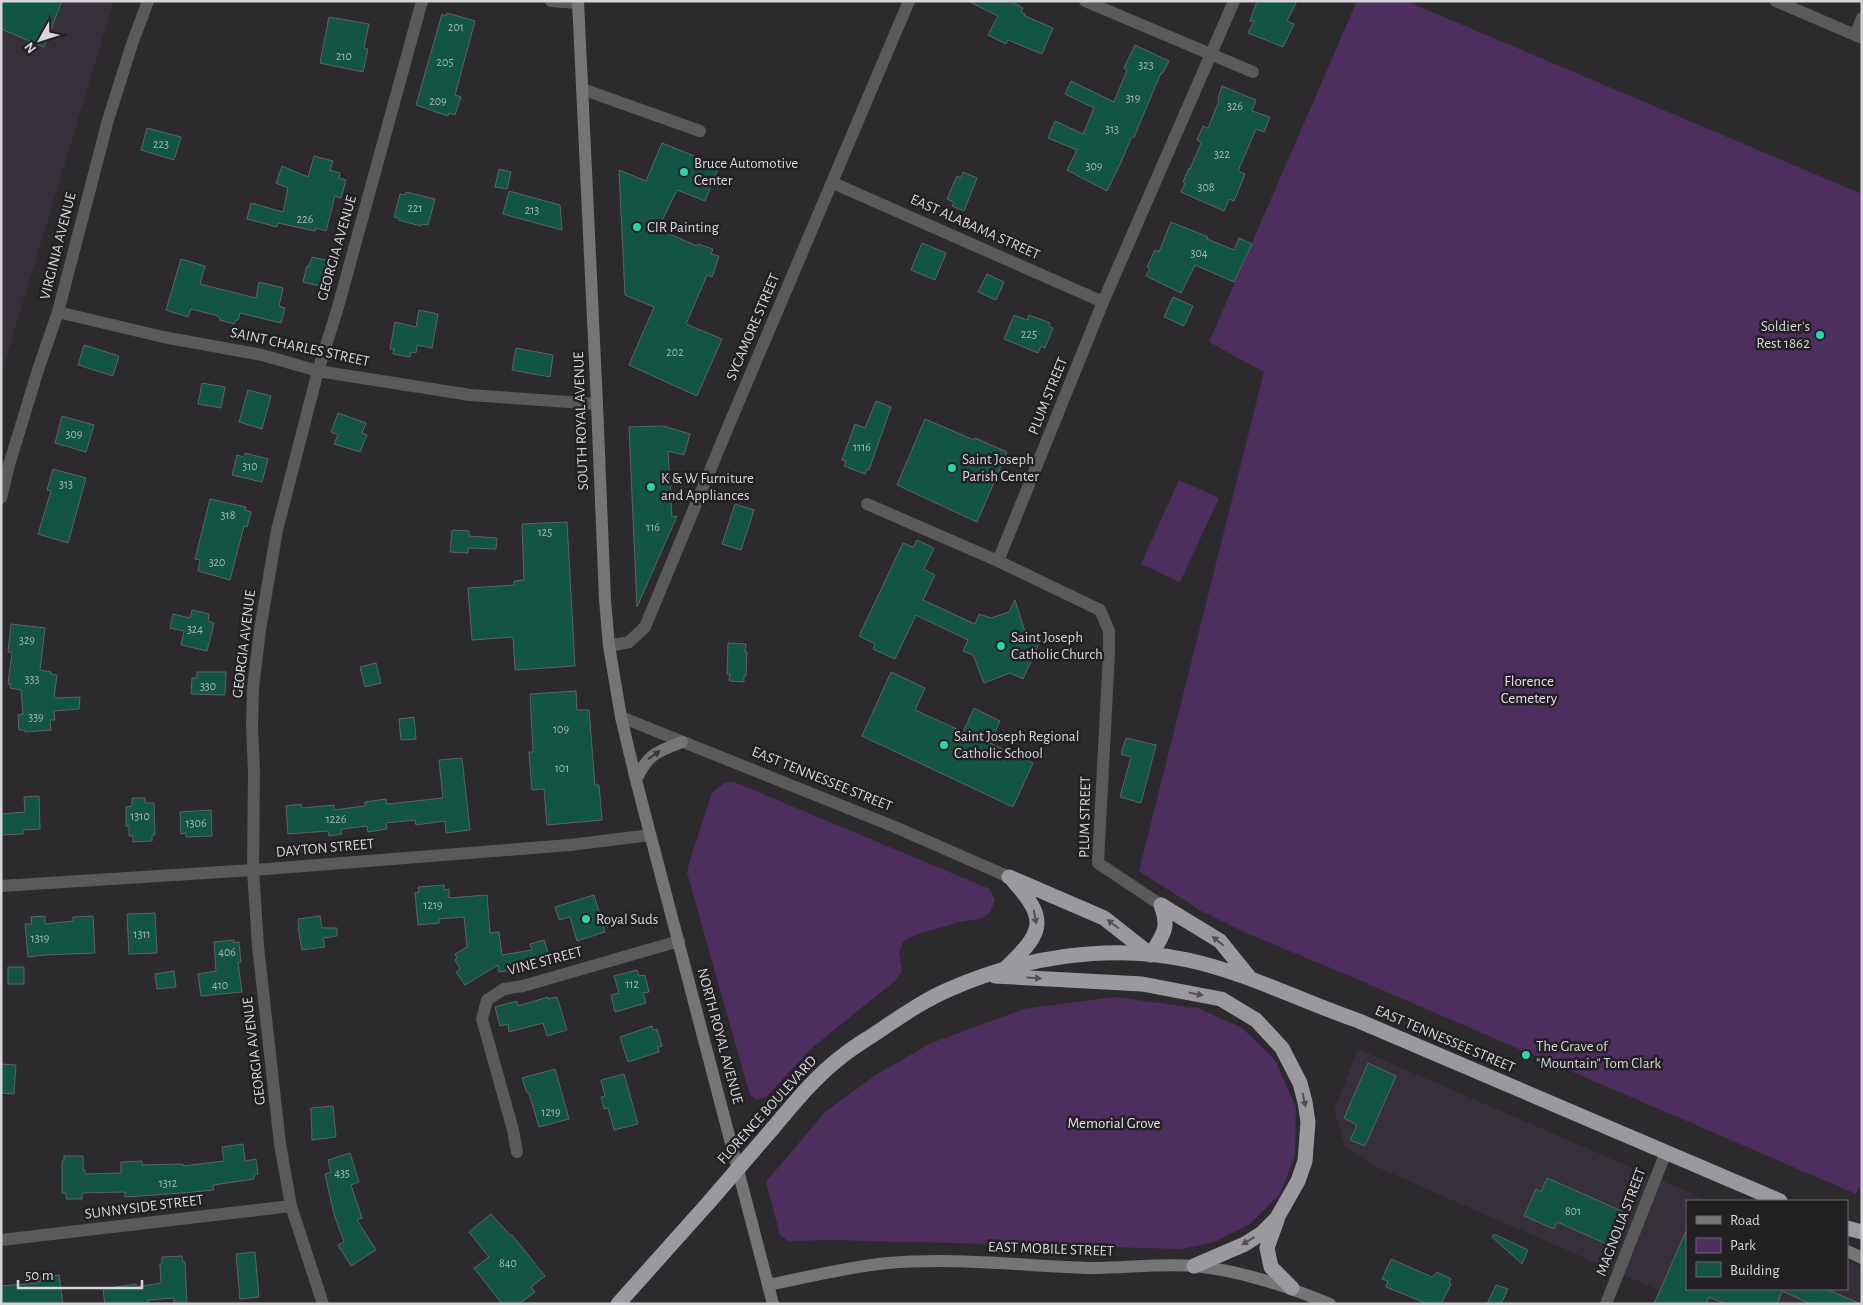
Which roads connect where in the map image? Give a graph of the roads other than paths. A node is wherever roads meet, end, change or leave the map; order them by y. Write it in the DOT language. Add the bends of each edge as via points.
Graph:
graph roads {
  1 [pos="148,1"];
  2 [pos="422,1"];
  3 [pos="551,1"];
  4 [pos="910,1"];
  5 [pos="1086,1"];
  6 [pos="1234,1"];
  7 [pos="578,2"];
  8 [pos="1783,3"];
  9 [pos="1862,18"];
  10 [pos="1858,36"];
  11 [pos="1211,54"];
  12 [pos="1253,72"];
  13 [pos="582,89"];
  14 [pos="700,130"];
  15 [pos="833,183"];
  16 [pos="1103,302"];
  17 [pos="58,312"];
  18 [pos="318,371"];
  19 [pos="597,404"];
  20 [pos="1,498"];
  21 [pos="867,504"];
  22 [pos="998,561"];
  23 [pos="609,646"];
  24 [pos="621,717"];
  25 [pos="682,742"];
  26 [pos="636,780"];
  27 [pos="650,834"];
  28 [pos="253,870"];
  29 [pos="1009,877"];
  30 [pos="1,886"];
  31 [pos="1161,905"];
  32 [pos="678,941"];
  33 [pos="1151,955"];
  34 [pos="1006,969"];
  35 [pos="986,976"];
  36 [pos="1249,978"];
  37 [pos="517,1152"];
  38 [pos="1666,1152"];
  39 [pos="1778,1200"];
  40 [pos="290,1206"];
  41 [pos="1277,1218"];
  42 [pos="1848,1228"];
  43 [pos="1862,1232"];
  44 [pos="1,1240"];
  45 [pos="1848,1251"];
  46 [pos="1862,1258"];
  47 [pos="1194,1266"];
  48 [pos="768,1285"];
  49 [pos="1292,1288"];
  50 [pos="323,1304"];
  51 [pos="618,1304"];
  52 [pos="773,1304"];
  53 [pos="1330,1304"];
  54 [pos="1606,1304"];
  1 -- 17 [label="street, VIRGINIA AVENUE" via="108,120"];
  2 -- 18 [label="street, GEORGIA AVENUE"];
  3 -- 7 [label="street"];
  4 -- 15 [label="street, SYCAMORE STREET"];
  5 -- 11 [label="street"];
  6 -- 11 [label="street, PLUM STREET"];
  7 -- 13 [label="street, SOUTH ROYAL AVENUE"];
  8 -- 10 [label="street"];
  9 -- 10 [label="street"];
  11 -- 12 [label="street"];
  11 -- 16 [label="street, PLUM STREET"];
  13 -- 14 [label="street"];
  13 -- 19 [label="street, SOUTH ROYAL AVENUE"];
  15 -- 16 [label="street, EAST ALABAMA STREET"];
  15 -- 23 [label="street, SYCAMORE STREET" via="645,626 629,642"];
  16 -- 22 [label="street, PLUM STREET"];
  17 -- 18 [label="street, SAINT CHARLES STREET" via="163,337 262,355"];
  17 -- 20 [label="street, VIRGINIA AVENUE"];
  18 -- 19 [label="street, SAINT CHARLES STREET" via="470,395"];
  18 -- 28 [label="street, GEORGIA AVENUE" via="277,530 260,630 253,688"];
  19 -- 23 [label="street, SOUTH ROYAL AVENUE"];
  21 -- 22 [label="street"];
  22 -- 31 [label="street, PLUM STREET" via="1100,610 1108,631 1109,653 1098,863"];
  23 -- 24 [label="street, SOUTH ROYAL AVENUE"];
  24 -- 25 [label="street, EAST TENNESSEE STREET"];
  24 -- 26 [label="street, SOUTH ROYAL AVENUE"];
  26 -- 25 [label="street, one-way" via="644,763 654,754"];
  25 -- 29 [label="street, EAST TENNESSEE STREET" via="895,827"];
  26 -- 27 [label="street, SOUTH ROYAL AVENUE"];
  27 -- 28 [label="street, DAYTON STREET" via="570,845"];
  27 -- 32 [label="street, NORTH ROYAL AVENUE"];
  28 -- 30 [label="street, DAYTON STREET"];
  28 -- 40 [label="street, GEORGIA AVENUE" via="258,946"];
  33 -- 29 [label="highway, one-way" via="1104,918"];
  29 -- 34 [label="highway, one-way" via="1029,899 1037,924 1033,939"];
  31 -- 33 [label="highway" via="1166,920 1165,931"];
  36 -- 31 [label="highway, one-way" via="1220,940"];
  32 -- 37 [label="street, VINE STREET" via="504,989 487,1000 482,1019"];
  32 -- 48 [label="street, NORTH ROYAL AVENUE"];
  33 -- 34 [label="highway, FLORENCE BOULEVARD" via="1064,957"];
  33 -- 36 [label="highway, EAST TENNESSEE STREET" via="1186,960"];
  34 -- 35 [label="highway, FLORENCE BOULEVARD"];
  35 -- 41 [label="highway, one-way" via="1142,984 1221,999 1256,1020 1293,1065 1306,1102 1305,1161"];
  35 -- 51 [label="highway, FLORENCE BOULEVARD, bridge" via="950,989 913,1008 841,1057 803,1093"];
  36 -- 38 [label="highway, EAST TENNESSEE STREET" via="1359,1020"];
  38 -- 39 [label="highway, EAST TENNESSEE STREET"];
  38 -- 54 [label="street, MAGNOLIA STREET"];
  40 -- 44 [label="street, SUNNYSIDE STREET"];
  40 -- 50 [label="street, GEORGIA AVENUE"];
  41 -- 47 [label="highway, one-way" via="1245,1244"];
  41 -- 49 [label="highway" via="1267,1248 1271,1267"];
  42 -- 43 [label="highway"];
  45 -- 46 [label="street"];
  47 -- 48 [label="street, EAST MOBILE STREET" via="1093,1268 930,1261 858,1267"];
  47 -- 49 [label="street, EAST MOBILE STREET"];
  48 -- 52 [label="street, NORTH ROYAL AVENUE"];
  49 -- 53 [label="street, EAST MOBILE STREET"];
}
